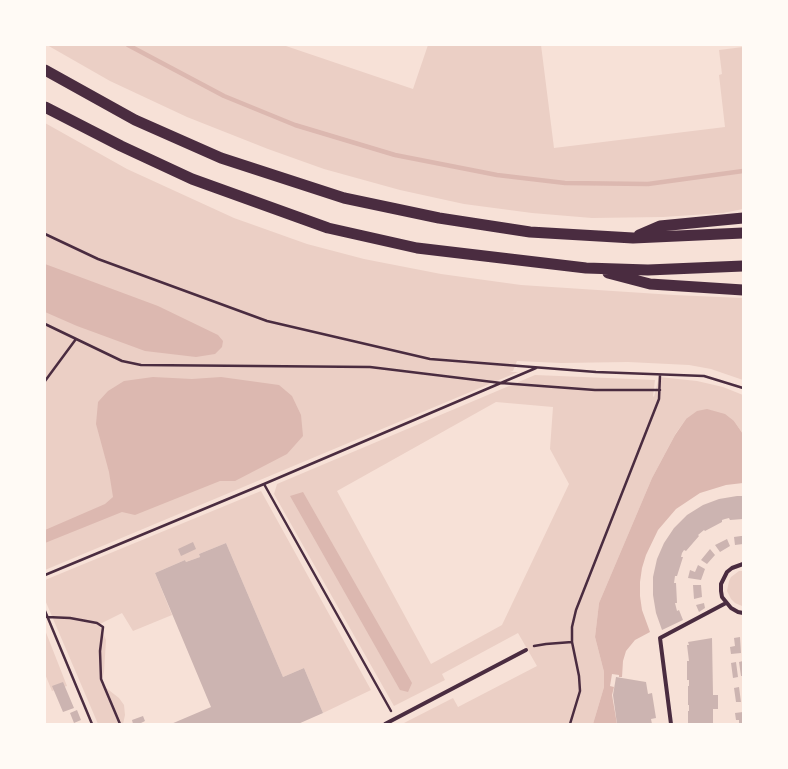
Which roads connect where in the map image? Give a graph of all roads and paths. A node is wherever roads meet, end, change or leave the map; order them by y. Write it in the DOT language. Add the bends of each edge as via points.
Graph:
graph roads {
  1 [pos="45,70"];
  2 [pos="45,107"];
  3 [pos="743,218"];
  4 [pos="743,233"];
  5 [pos="45,234"];
  6 [pos="633,238"];
  7 [pos="743,266"];
  8 [pos="586,268"];
  9 [pos="743,290"];
  10 [pos="45,324"];
  11 [pos="76,340"];
  12 [pos="536,367"];
  13 [pos="660,375"];
  14 [pos="45,382"];
  15 [pos="501,383"];
  16 [pos="743,388"];
  17 [pos="660,390"];
  18 [pos="264,484"];
  19 [pos="743,564"];
  20 [pos="45,575"];
  21 [pos="726,603"];
  22 [pos="45,611"];
  23 [pos="743,612"];
  24 [pos="47,617"];
  25 [pos="572,642"];
  26 [pos="526,650"];
  27 [pos="396,719"];
  28 [pos="92,724"];
  29 [pos="120,724"];
  30 [pos="385,724"];
  31 [pos="570,724"];
  32 [pos="671,724"];
  1 -- 6 [label="highway" via="135,120 221,158 344,198 439,218 530,232"];
  2 -- 8 [label="highway" via="192,179 328,228 417,248"];
  3 -- 6 [label="highway" via="660,226"];
  4 -- 6 [label="highway"];
  5 -- 12 [label="path" via="98,259 267,321 430,359"];
  7 -- 8 [label="highway" via="648,270"];
  8 -- 9 [label="highway" via="650,284"];
  10 -- 11 [label="path"];
  11 -- 14 [label="path"];
  11 -- 15 [label="path" via="122,361 141,365 370,367"];
  12 -- 13 [label="path"];
  12 -- 15 [label="path"];
  13 -- 16 [label="path" via="704,376"];
  13 -- 17 [label="path"];
  15 -- 17 [label="path" via="595,390"];
  15 -- 18 [label="path"];
  17 -- 25 [label="path" via="659,399 576,610"];
  18 -- 20 [label="path"];
  18 -- 27 [label="path"];
  19 -- 21 [label="street" via="732,568 723,578 721,591"];
  21 -- 23 [label="street" via="738,612"];
  21 -- 32 [label="street" via="660,638"];
  22 -- 24 [label="path"];
  24 -- 28 [label="path"];
  24 -- 29 [label="path" via="70,618 97,623 103,627 100,651 101,679"];
  25 -- 26 [label="path" via="546,644"];
  25 -- 31 [label="path" via="580,691"];
  26 -- 27 [label="street"];
  27 -- 30 [label="street"];
}
